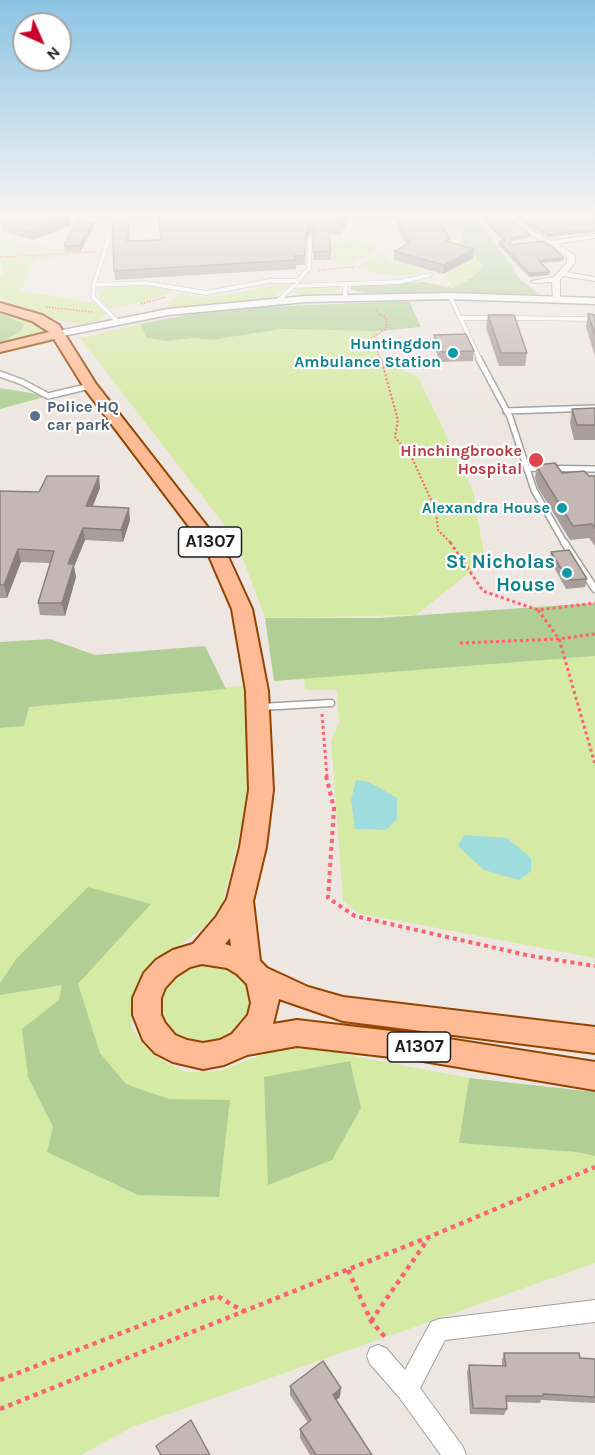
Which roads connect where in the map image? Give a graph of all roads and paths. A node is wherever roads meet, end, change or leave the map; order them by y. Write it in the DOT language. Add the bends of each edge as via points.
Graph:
graph roads {
  1 [pos="258,283"];
  2 [pos="296,283"];
  3 [pos="375,283"];
  4 [pos="558,283"];
  5 [pos="345,284"];
  6 [pos="94,285"];
  7 [pos="292,286"];
  8 [pos="373,296"];
  9 [pos="450,296"];
  10 [pos="345,297"];
  11 [pos="556,299"];
  12 [pos="278,301"];
  13 [pos="595,301"];
  14 [pos="0,307"];
  15 [pos="37,318"];
  16 [pos="461,318"];
  17 [pos="595,319"];
  18 [pos="117,321"];
  19 [pos="87,327"];
  20 [pos="58,334"];
  21 [pos="0,348"];
  22 [pos="0,374"];
  23 [pos="90,386"];
  24 [pos="595,408"];
  25 [pos="506,411"];
  26 [pos="526,468"];
  27 [pos="595,469"];
  28 [pos="595,589"];
  29 [pos="595,603"];
  30 [pos="538,610"];
  31 [pos="595,634"];
  32 [pos="559,639"];
  33 [pos="460,643"];
  34 [pos="331,703"];
  35 [pos="321,704"];
  36 [pos="258,707"];
  37 [pos="595,764"];
  38 [pos="240,901"];
  39 [pos="202,953"];
  40 [pos="595,966"];
  41 [pos="252,971"];
  42 [pos="595,1040"];
  43 [pos="242,1043"];
  44 [pos="595,1076"];
  45 [pos="595,1167"];
  46 [pos="429,1237"];
  47 [pos="348,1270"];
  48 [pos="595,1311"];
  49 [pos="245,1312"];
  50 [pos="371,1321"];
  51 [pos="378,1356"];
  52 [pos="0,1380"];
  53 [pos="406,1389"];
  54 [pos="0,1409"];
  55 [pos="455,1455"];
  1 -- 6 [label="lane" via="206,292 146,283"];
  2 -- 7 [label="lane"];
  3 -- 5 [label="lane"];
  4 -- 11 [label="street"];
  5 -- 7 [label="lane"];
  5 -- 10 [label="lane"];
  6 -- 18 [label="lane" via="93,297"];
  7 -- 12 [label="lane"];
  8 -- 9 [label="street"];
  8 -- 10 [label="street"];
  8 -- 30 [label="path" via="378,313 386,318 387,328 372,338 398,420 395,437 413,460 436,511 438,530 453,544 483,591"];
  9 -- 11 [label="street"];
  9 -- 16 [label="lane"];
  10 -- 12 [label="street"];
  11 -- 13 [label="street"];
  12 -- 18 [label="street"];
  14 -- 15 [label="main road, A1307"];
  15 -- 19 [label="street"];
  15 -- 20 [label="main road, A1307"];
  16 -- 17 [label="lane"];
  16 -- 25 [label="lane"];
  18 -- 19 [label="street"];
  19 -- 20 [label="street"];
  20 -- 21 [label="main road"];
  20 -- 23 [label="main road, A1307"];
  22 -- 23 [label="lane" via="48,396"];
  23 -- 36 [label="main road, A1307" via="215,548 242,609"];
  24 -- 25 [label="lane"];
  25 -- 26 [label="lane"];
  26 -- 27 [label="lane"];
  26 -- 28 [label="lane" via="556,530"];
  29 -- 30 [label="path"];
  30 -- 32 [label="path"];
  31 -- 32 [label="path"];
  32 -- 33 [label="path"];
  32 -- 37 [label="path"];
  34 -- 35 [label="lane"];
  35 -- 36 [label="lane"];
  35 -- 40 [label="path" via="325,770 334,808 328,898 355,916 520,954"];
  36 -- 38 [label="main road, A1307" via="261,790"];
  38 -- 39 [label="main road, A1307"];
  38 -- 41 [label="main road, A1307"];
  39 -- 41 [label="main road" via="234,958"];
  39 -- 43 [label="main road" via="183,958 154,981 147,998 147,1015 153,1031 165,1044 183,1053 203,1056"];
  41 -- 42 [label="main road, A1307" via="302,996 343,1009"];
  41 -- 43 [label="main road" via="263,989 264,1011 254,1031"];
  43 -- 44 [label="main road, A1307" via="297,1033 417,1047"];
  45 -- 46 [label="path"];
  46 -- 47 [label="path"];
  46 -- 50 [label="path"];
  47 -- 49 [label="path"];
  47 -- 50 [label="path"];
  48 -- 53 [label="street" via="439,1330"];
  49 -- 52 [label="path" via="217,1296"];
  49 -- 54 [label="path"];
  50 -- 51 [label="path" via="386,1338"];
  51 -- 53 [label="street"];
  53 -- 55 [label="street"];
}
